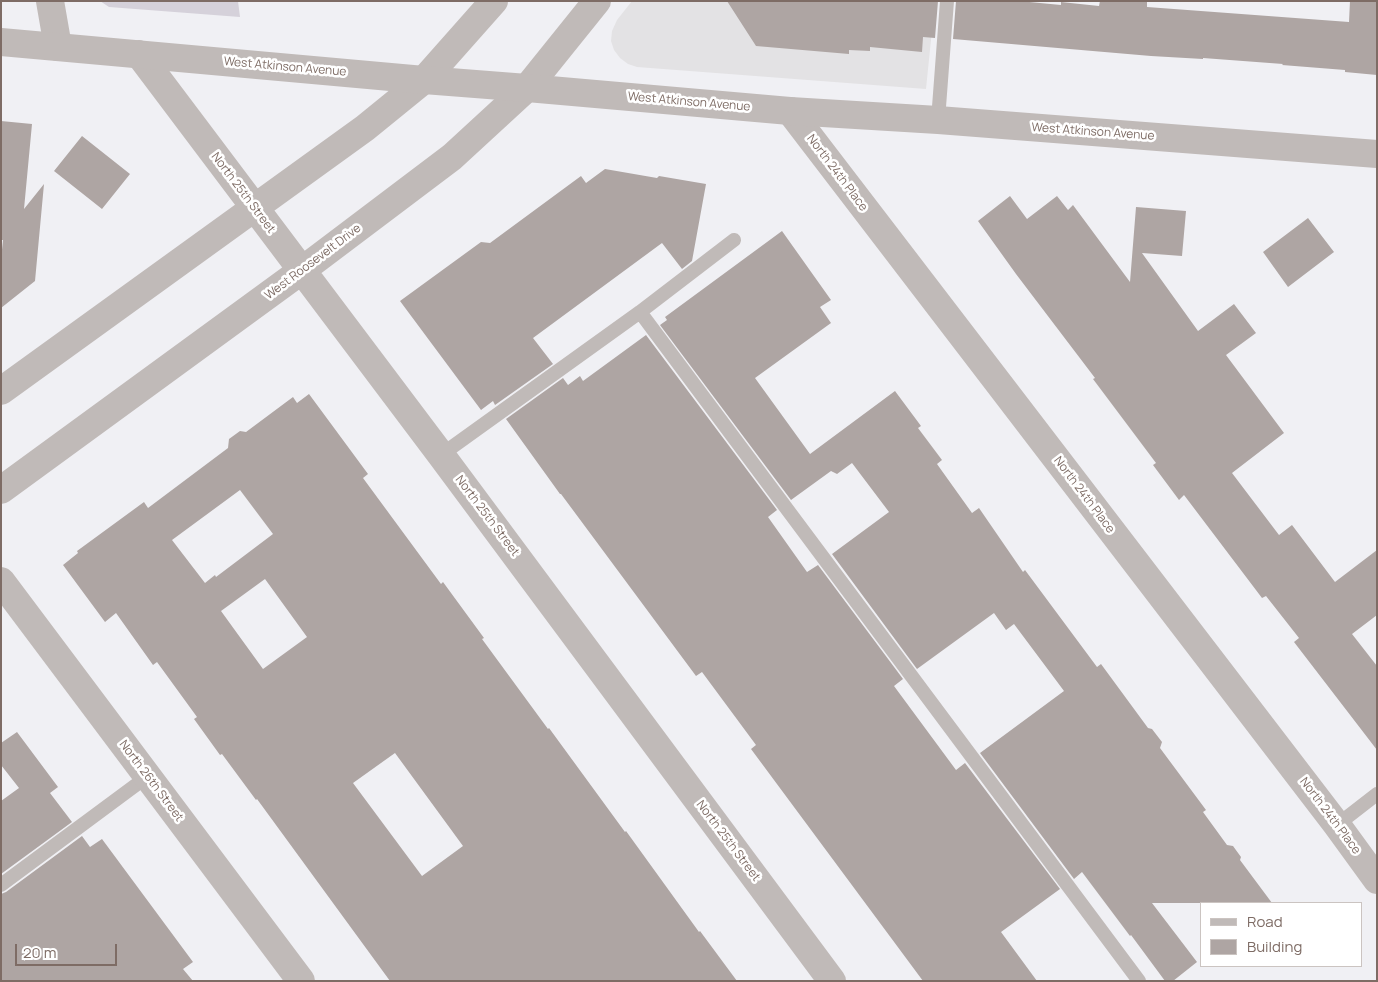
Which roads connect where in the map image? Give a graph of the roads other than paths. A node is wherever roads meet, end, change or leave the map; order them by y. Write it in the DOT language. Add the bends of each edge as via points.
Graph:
graph roads {
  1 [pos="50,1"];
  2 [pos="494,1"];
  3 [pos="597,1"];
  4 [pos="947,1"];
  5 [pos="1,42"];
  6 [pos="58,47"];
  7 [pos="139,54"];
  8 [pos="424,80"];
  9 [pos="527,88"];
  10 [pos="790,111"];
  11 [pos="938,120"];
  12 [pos="1377,154"];
  13 [pos="254,207"];
  14 [pos="734,240"];
  15 [pos="302,271"];
  16 [pos="640,312"];
  17 [pos="1,391"];
  18 [pos="441,456"];
  19 [pos="1,490"];
  20 [pos="1,581"];
  21 [pos="148,776"];
  22 [pos="1377,794"];
  23 [pos="1337,825"];
  24 [pos="1377,880"];
  25 [pos="1,885"];
  26 [pos="301,981"];
  27 [pos="832,981"];
  28 [pos="1138,981"];
  1 -- 6 [label="street"];
  2 -- 8 [label="street"];
  3 -- 9 [label="street, West Roosevelt Drive"];
  4 -- 11 [label="lane"];
  5 -- 6 [label="street, West Atkinson Avenue"];
  6 -- 7 [label="street, West Atkinson Avenue"];
  7 -- 8 [label="street, West Atkinson Avenue"];
  7 -- 13 [label="street, North 25th Street"];
  8 -- 9 [label="street, West Atkinson Avenue"];
  8 -- 13 [label="street" via="365,128"];
  9 -- 10 [label="street, West Atkinson Avenue"];
  9 -- 15 [label="street, West Roosevelt Drive" via="452,157"];
  10 -- 11 [label="street, West Atkinson Avenue"];
  10 -- 23 [label="street, North 24th Place"];
  11 -- 12 [label="street, West Atkinson Avenue"];
  13 -- 15 [label="street, North 25th Street"];
  13 -- 17 [label="street"];
  14 -- 16 [label="lane"];
  15 -- 18 [label="street, North 25th Street"];
  15 -- 19 [label="street, West Roosevelt Drive"];
  16 -- 18 [label="lane"];
  16 -- 28 [label="lane"];
  18 -- 27 [label="street, North 25th Street"];
  20 -- 21 [label="street, North 26th Street"];
  21 -- 25 [label="lane"];
  21 -- 26 [label="street, North 26th Street"];
  22 -- 23 [label="lane"];
  23 -- 24 [label="street, North 24th Place"];
}
